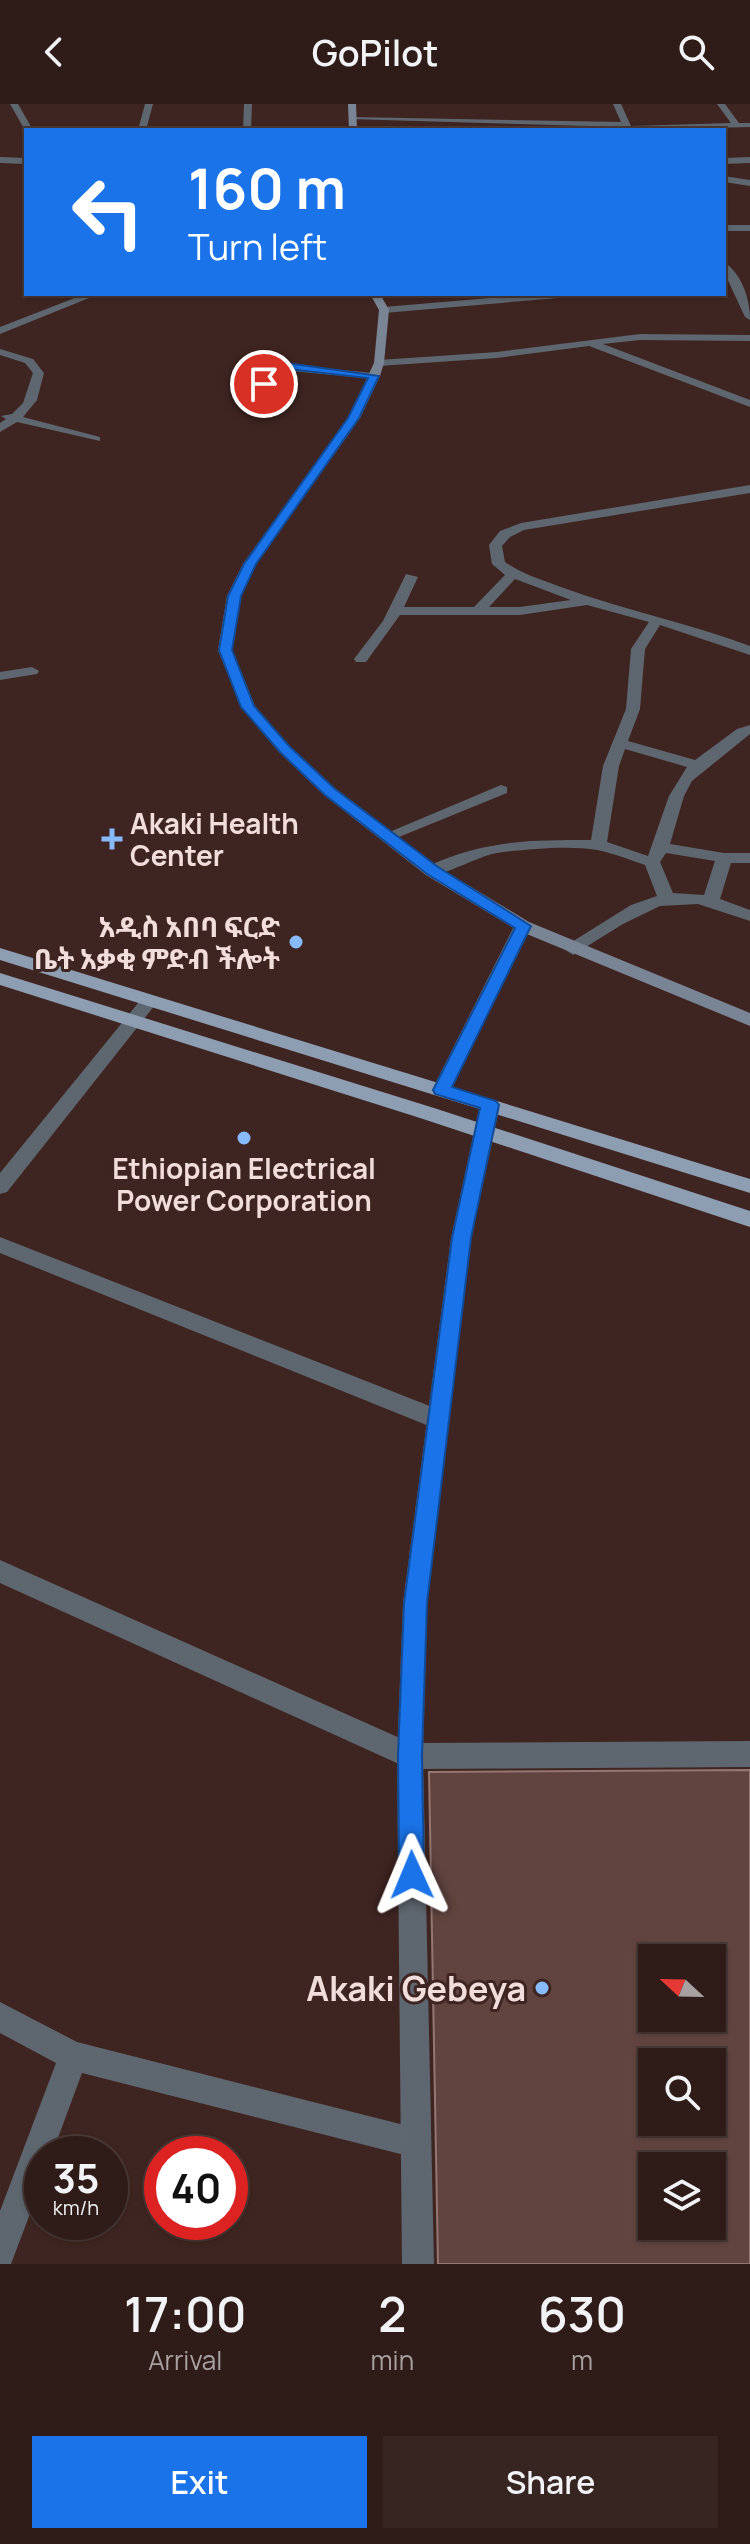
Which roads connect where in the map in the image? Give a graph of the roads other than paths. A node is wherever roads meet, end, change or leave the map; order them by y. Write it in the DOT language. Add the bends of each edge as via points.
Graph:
graph roads {
  1 [pos="14,104"];
  2 [pos="149,104"];
  3 [pos="248,104"];
  4 [pos="352,104"];
  5 [pos="617,104"];
  6 [pos="721,104"];
  7 [pos="353,119"];
  8 [pos="431,121"];
  9 [pos="750,125"];
  10 [pos="737,126"];
  11 [pos="28,128"];
  12 [pos="143,128"];
  13 [pos="247,128"];
  14 [pos="353,128"];
  15 [pos="628,128"];
  16 [pos="0,160"];
  17 [pos="750,160"];
  18 [pos="24,161"];
  19 [pos="726,161"];
  20 [pos="726,179"];
  21 [pos="750,183"];
  22 [pos="726,228"];
  23 [pos="750,228"];
  24 [pos="726,268"];
  25 [pos="750,283"];
  26 [pos="726,284"];
  27 [pos="737,284"];
  28 [pos="89,296"];
  29 [pos="376,296"];
  30 [pos="547,296"];
  31 [pos="384,310"];
  32 [pos="750,317"];
  33 [pos="0,331"];
  34 [pos="750,338"];
  35 [pos="590,343"];
  36 [pos="0,352"];
  37 [pos="377,369"];
  38 [pos="256,398"];
  39 [pos="750,404"];
  40 [pos="0,414"];
  41 [pos="14,419"];
  42 [pos="0,429"];
  43 [pos="96,439"];
  44 [pos="750,489"];
  45 [pos="513,574"];
  46 [pos="411,577"];
  47 [pos="587,601"];
  48 [pos="397,611"];
  49 [pos="478,611"];
  50 [pos="657,620"];
  51 [pos="750,651"];
  52 [pos="361,659"];
  53 [pos="32,671"];
  54 [pos="0,676"];
  55 [pos="750,729"];
  56 [pos="620,743"];
  57 [pos="699,766"];
  58 [pos="501,790"];
  59 [pos="388,836"];
  60 [pos="598,845"];
  61 [pos="657,855"];
  62 [pos="724,858"];
  63 [pos="750,858"];
  64 [pos="432,871"];
  65 [pos="666,897"];
  66 [pos="711,900"];
  67 [pos="750,916"];
  68 [pos="523,926"];
  69 [pos="573,949"];
  70 [pos="0,954"];
  71 [pos="0,979"];
  72 [pos="149,1001"];
  73 [pos="750,1020"];
  74 [pos="132,1021"];
  75 [pos="441,1090"];
  76 [pos="490,1105"];
  77 [pos="482,1133"];
  78 [pos="750,1186"];
  79 [pos="0,1187"];
  80 [pos="750,1219"];
  81 [pos="0,1245"];
  82 [pos="437,1419"];
  83 [pos="0,1571"];
  84 [pos="750,1754"];
  85 [pos="410,1756"];
  86 [pos="0,2017"];
  87 [pos="73,2056"];
  88 [pos="416,2143"];
  89 [pos="0,2253"];
  90 [pos="418,2264"];
  1 -- 11 [label="street"];
  2 -- 12 [label="street"];
  3 -- 13 [label="street"];
  4 -- 7 [label="main road"];
  5 -- 15 [label="street"];
  6 -- 10 [label="street"];
  7 -- 8 [label="street"];
  7 -- 14 [label="main road"];
  8 -- 15 [label="street" via="500,118"];
  9 -- 10 [label="street"];
  10 -- 15 [label="street"];
  16 -- 18 [label="street"];
  17 -- 19 [label="street"];
  20 -- 21 [label="street"];
  22 -- 23 [label="street"];
  24 -- 27 [label="street"];
  25 -- 27 [label="street"];
  26 -- 27 [label="street"];
  27 -- 32 [label="street"];
  28 -- 33 [label="street"];
  29 -- 31 [label="main road"];
  30 -- 31 [label="street"];
  31 -- 37 [label="main road"];
  34 -- 35 [label="street" via="640,337"];
  35 -- 37 [label="street"];
  35 -- 39 [label="street"];
  36 -- 41 [label="street" via="29,361 39,373 37,394"];
  37 -- 38 [label="street" via="279,367"];
  37 -- 59 [label="main road" via="354,418 250,564 234,596 225,650 248,707 284,749"];
  40 -- 41 [label="street"];
  41 -- 42 [label="street"];
  41 -- 43 [label="street"];
  44 -- 45 [label="street" via="521,527 495,545 499,564"];
  45 -- 47 [label="street"];
  45 -- 49 [label="street"];
  46 -- 48 [label="street"];
  47 -- 49 [label="street"];
  47 -- 50 [label="street"];
  48 -- 49 [label="street"];
  48 -- 52 [label="street"];
  50 -- 51 [label="street"];
  50 -- 56 [label="street" via="638,649 633,709"];
  53 -- 54 [label="street"];
  55 -- 57 [label="street"];
  56 -- 57 [label="street"];
  56 -- 60 [label="street"];
  57 -- 61 [label="street" via="681,787"];
  58 -- 59 [label="street"];
  59 -- 64 [label="main road"];
  60 -- 61 [label="street"];
  60 -- 64 [label="street" via="497,848"];
  61 -- 62 [label="street"];
  61 -- 65 [label="street"];
  62 -- 63 [label="street"];
  62 -- 66 [label="street"];
  64 -- 68 [label="main road"];
  65 -- 66 [label="street"];
  65 -- 69 [label="street" via="621,917"];
  66 -- 67 [label="street"];
  68 -- 69 [label="main road"];
  68 -- 75 [label="street"];
  69 -- 73 [label="main road"];
  70 -- 72 [label="main road"];
  71 -- 74 [label="main road"];
  72 -- 74 [label="street"];
  72 -- 75 [label="main road"];
  74 -- 77 [label="main road"];
  74 -- 79 [label="street"];
  75 -- 76 [label="main road"];
  76 -- 77 [label="street"];
  76 -- 78 [label="main road"];
  77 -- 80 [label="main road"];
  77 -- 82 [label="street" via="461,1238"];
  81 -- 82 [label="street"];
  82 -- 85 [label="street" via="415,1603"];
  83 -- 85 [label="street"];
  84 -- 85 [label="street"];
  85 -- 88 [label="street"];
  86 -- 87 [label="street"];
  87 -- 88 [label="street"];
  87 -- 89 [label="street"];
  88 -- 90 [label="street"];
}
